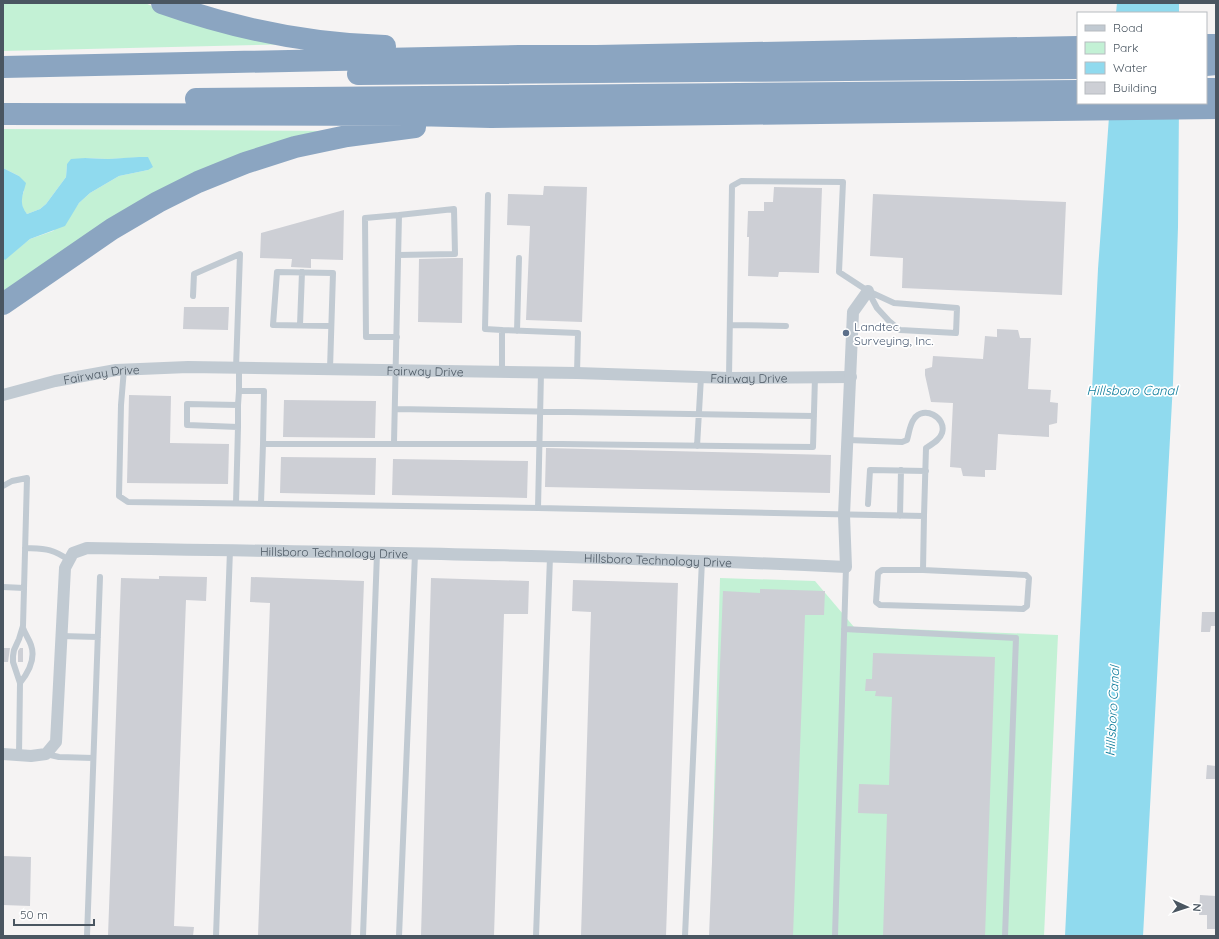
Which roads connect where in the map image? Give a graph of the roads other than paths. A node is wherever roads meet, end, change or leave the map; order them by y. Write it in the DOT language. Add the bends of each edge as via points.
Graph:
graph roads {
  1 [pos="162,3"];
  2 [pos="1077,47"];
  3 [pos="596,56"];
  4 [pos="3,67"];
  5 [pos="1077,68"];
  6 [pos="3,80"];
  7 [pos="1077,91"];
  8 [pos="3,100"];
  9 [pos="1207,108"];
  10 [pos="3,114"];
  11 [pos="491,117"];
  12 [pos="488,195"];
  13 [pos="399,215"];
  14 [pos="398,255"];
  15 [pos="518,258"];
  16 [pos="302,272"];
  17 [pos="868,292"];
  18 [pos="193,296"];
  19 [pos="3,304"];
  20 [pos="300,325"];
  21 [pos="730,325"];
  22 [pos="331,326"];
  23 [pos="786,326"];
  24 [pos="502,330"];
  25 [pos="517,331"];
  26 [pos="397,337"];
  27 [pos="238,368"];
  28 [pos="124,369"];
  29 [pos="330,369"];
  30 [pos="397,370"];
  31 [pos="502,372"];
  32 [pos="541,373"];
  33 [pos="577,373"];
  34 [pos="701,377"];
  35 [pos="815,377"];
  36 [pos="729,378"];
  37 [pos="850,378"];
  38 [pos="239,391"];
  39 [pos="3,395"];
  40 [pos="238,405"];
  41 [pos="396,409"];
  42 [pos="540,411"];
  43 [pos="699,414"];
  44 [pos="814,416"];
  45 [pos="238,427"];
  46 [pos="848,440"];
  47 [pos="263,444"];
  48 [pos="394,444"];
  49 [pos="540,444"];
  50 [pos="697,446"];
  51 [pos="901,470"];
  52 [pos="926,471"];
  53 [pos="3,486"];
  54 [pos="236,503"];
  55 [pos="261,503"];
  56 [pos="868,504"];
  57 [pos="538,508"];
  58 [pos="844,514"];
  59 [pos="900,516"];
  60 [pos="924,516"];
  61 [pos="25,548"];
  62 [pos="230,550"];
  63 [pos="376,553"];
  64 [pos="415,554"];
  65 [pos="550,557"];
  66 [pos="69,560"];
  67 [pos="702,560"];
  68 [pos="846,567"];
  69 [pos="923,570"];
  70 [pos="100,577"];
  71 [pos="3,587"];
  72 [pos="24,588"];
  73 [pos="23,626"];
  74 [pos="844,629"];
  75 [pos="61,636"];
  76 [pos="98,637"];
  77 [pos="20,683"];
  78 [pos="3,754"];
  79 [pos="46,754"];
  80 [pos="19,755"];
  81 [pos="94,758"];
  82 [pos="87,936"];
  83 [pos="216,936"];
  84 [pos="363,936"];
  85 [pos="399,936"];
  86 [pos="536,936"];
  87 [pos="685,936"];
  88 [pos="835,936"];
  89 [pos="1005,936"];
  1 -- 3 [label="highway" via="239,26 325,41 391,46 522,45"];
  2 -- 3 [label="highway"];
  3 -- 4 [label="highway"];
  5 -- 6 [label="highway"];
  7 -- 8 [label="highway"];
  9 -- 11 [label="highway"];
  10 -- 11 [label="highway"];
  11 -- 19 [label="highway" via="347,136 271,154 228,170 177,192 136,214 88,244"];
  12 -- 24 [label="lane" via="485,329"];
  13 -- 14 [label="lane"];
  13 -- 14 [label="lane" via="454,209 455,254"];
  13 -- 26 [label="lane" via="365,218 366,337"];
  14 -- 26 [label="lane"];
  15 -- 25 [label="lane"];
  16 -- 20 [label="lane"];
  16 -- 20 [label="lane" via="276,272 273,325"];
  16 -- 22 [label="lane" via="333,273"];
  17 -- 17 [label="lane" via="876,308 900,330 956,333 957,308 894,303"];
  17 -- 21 [label="lane" via="839,272 842,182 741,181 732,186"];
  17 -- 37 [label="street" via="853,312"];
  18 -- 27 [label="lane" via="194,274 240,254"];
  20 -- 22 [label="lane"];
  21 -- 23 [label="lane"];
  21 -- 36 [label="lane"];
  22 -- 29 [label="lane"];
  24 -- 25 [label="lane"];
  24 -- 31 [label="lane"];
  25 -- 33 [label="lane" via="578,333"];
  26 -- 30 [label="lane"];
  27 -- 28 [label="street, Fairway Drive"];
  27 -- 29 [label="street, Fairway Drive"];
  27 -- 38 [label="lane"];
  28 -- 39 [label="street, Fairway Drive" via="55,380"];
  28 -- 54 [label="lane" via="118,496 128,502"];
  29 -- 30 [label="street, Fairway Drive"];
  30 -- 31 [label="street, Fairway Drive"];
  30 -- 41 [label="lane"];
  31 -- 32 [label="street, Fairway Drive"];
  32 -- 33 [label="street, Fairway Drive"];
  32 -- 42 [label="lane"];
  33 -- 34 [label="street, Fairway Drive"];
  34 -- 36 [label="street, Fairway Drive"];
  34 -- 43 [label="lane"];
  35 -- 36 [label="street, Fairway Drive"];
  35 -- 37 [label="street, Fairway Drive"];
  35 -- 44 [label="lane"];
  37 -- 46 [label="street"];
  38 -- 40 [label="lane"];
  38 -- 47 [label="lane" via="264,391"];
  40 -- 45 [label="lane"];
  40 -- 45 [label="lane" via="187,404 188,425"];
  41 -- 42 [label="lane"];
  41 -- 48 [label="lane"];
  42 -- 43 [label="lane"];
  42 -- 49 [label="lane"];
  43 -- 44 [label="lane"];
  43 -- 50 [label="lane"];
  44 -- 50 [label="lane" via="813,447"];
  45 -- 54 [label="lane"];
  46 -- 52 [label="lane" via="902,442 907,440 917,415 925,412 933,414 942,425 942,433 926,448"];
  46 -- 58 [label="street"];
  47 -- 48 [label="lane"];
  47 -- 55 [label="lane"];
  48 -- 49 [label="lane"];
  49 -- 50 [label="lane"];
  49 -- 57 [label="lane"];
  51 -- 52 [label="lane"];
  51 -- 56 [label="lane" via="870,470"];
  51 -- 59 [label="lane"];
  52 -- 60 [label="lane"];
  53 -- 61 [label="lane" via="27,478"];
  54 -- 55 [label="lane"];
  55 -- 57 [label="lane"];
  57 -- 58 [label="lane"];
  58 -- 59 [label="lane"];
  58 -- 68 [label="street"];
  59 -- 60 [label="lane"];
  60 -- 69 [label="lane"];
  61 -- 66 [label="lane" via="54,550"];
  61 -- 72 [label="lane"];
  62 -- 63 [label="street, Hillsboro Technology Drive"];
  62 -- 66 [label="street, Hillsboro Technology Drive" via="87,548 73,554"];
  62 -- 83 [label="lane"];
  63 -- 64 [label="street, Hillsboro Technology Drive"];
  63 -- 84 [label="lane"];
  64 -- 65 [label="street, Hillsboro Technology Drive"];
  64 -- 85 [label="lane"];
  65 -- 67 [label="street, Hillsboro Technology Drive"];
  65 -- 86 [label="lane"];
  66 -- 75 [label="street" via="65,568"];
  67 -- 68 [label="street, Hillsboro Technology Drive"];
  67 -- 87 [label="lane"];
  68 -- 74 [label="lane"];
  69 -- 69 [label="lane" via="882,570 878,574 876,602 880,605 1023,608 1027,606 1029,578 1026,575"];
  70 -- 76 [label="lane"];
  71 -- 72 [label="lane"];
  72 -- 73 [label="lane"];
  73 -- 77 [label="lane" via="13,656"];
  73 -- 77 [label="lane" via="33,653 29,670"];
  74 -- 88 [label="lane"];
  74 -- 89 [label="lane" via="1016,638"];
  75 -- 76 [label="lane"];
  75 -- 79 [label="street" via="56,742"];
  76 -- 81 [label="lane"];
  77 -- 80 [label="lane"];
  78 -- 80 [label="street"];
  79 -- 80 [label="street"];
  79 -- 81 [label="lane"];
  81 -- 82 [label="lane"];
}
